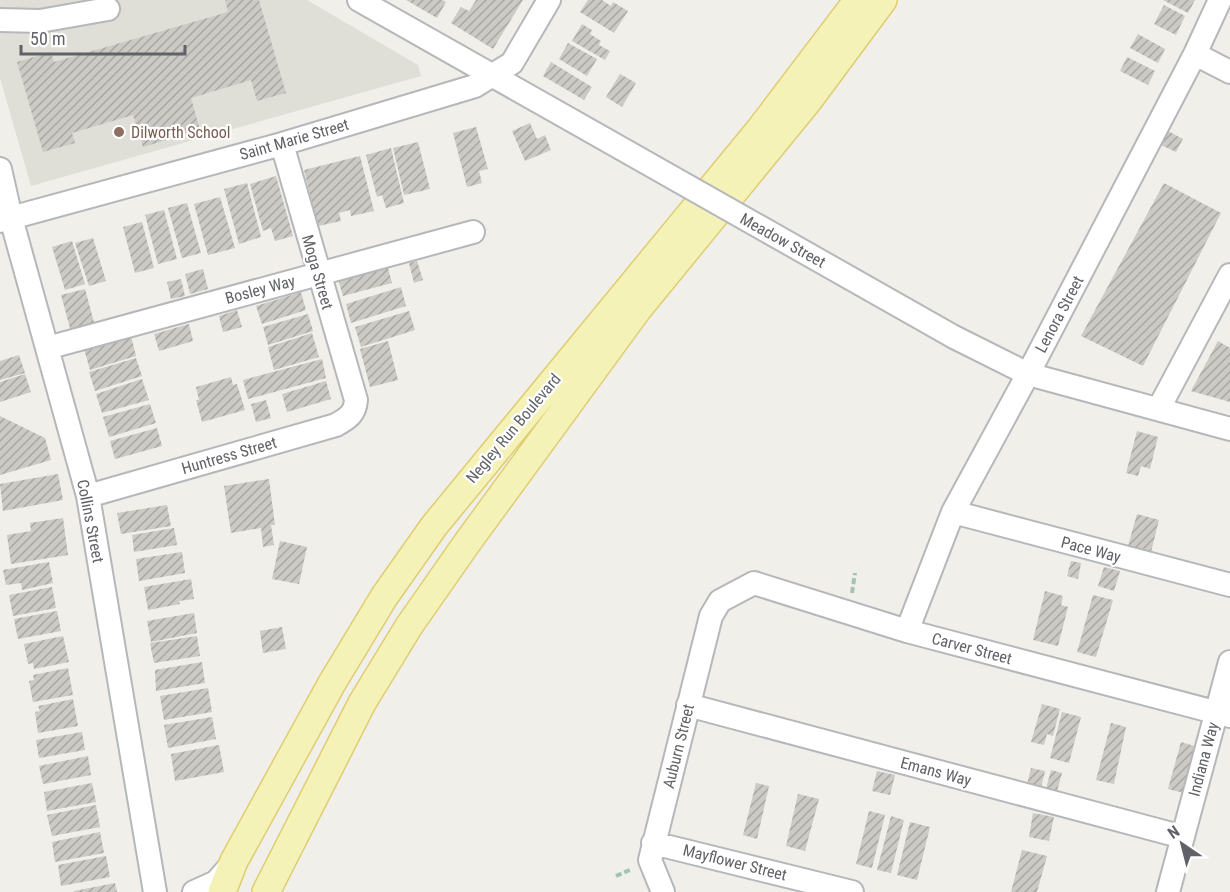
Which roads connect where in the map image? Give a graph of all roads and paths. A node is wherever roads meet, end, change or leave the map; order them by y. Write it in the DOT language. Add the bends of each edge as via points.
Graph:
graph roads {
  1 [pos="549,0"];
  2 [pos="858,0"];
  3 [pos="883,0"];
  4 [pos="1220,0"];
  5 [pos="367,2"];
  6 [pos="108,9"];
  7 [pos="0,20"];
  8 [pos="1195,54"];
  9 [pos="1230,72"];
  10 [pos="492,75"];
  11 [pos="282,144"];
  12 [pos="0,169"];
  13 [pos="5,220"];
  14 [pos="473,231"];
  15 [pos="318,273"];
  16 [pos="1230,274"];
  17 [pos="46,348"];
  18 [pos="1028,374"];
  19 [pos="356,400"];
  20 [pos="1160,408"];
  21 [pos="1230,429"];
  22 [pos="88,496"];
  23 [pos="953,512"];
  24 [pos="855,573"];
  25 [pos="1230,585"];
  26 [pos="852,594"];
  27 [pos="720,601"];
  28 [pos="907,631"];
  29 [pos="1230,662"];
  30 [pos="688,705"];
  31 [pos="1223,714"];
  32 [pos="1183,837"];
  33 [pos="653,843"];
  34 [pos="234,861"];
  35 [pos="634,868"];
  36 [pos="616,876"];
  37 [pos="153,886"];
  38 [pos="194,892"];
  39 [pos="222,892"];
  40 [pos="266,892"];
  41 [pos="663,892"];
  42 [pos="852,892"];
  43 [pos="1168,892"];
  1 -- 10 [label="street, Saint Marie Street" via="512,63"];
  2 -- 34 [label="main road, Negley Run Boulevard" via="761,128 434,526 384,597 332,683"];
  3 -- 40 [label="main road, Negley Run Boulevard" via="808,102 638,309 409,626 362,703"];
  4 -- 8 [label="street, Lenora Street"];
  5 -- 10 [label="street, Meadow Street"];
  6 -- 7 [label="street" via="40,21"];
  8 -- 9 [label="street"];
  8 -- 18 [label="street, Lenora Street"];
  10 -- 11 [label="street, Saint Marie Street" via="476,86"];
  10 -- 18 [label="street, Meadow Street, bridge" via="954,337"];
  11 -- 13 [label="street, Saint Marie Street"];
  11 -- 15 [label="street, Moga Street"];
  12 -- 13 [label="street, Collins Street"];
  13 -- 17 [label="street, Collins Street"];
  14 -- 15 [label="street, Bosley Way"];
  15 -- 17 [label="street, Bosley Way"];
  15 -- 19 [label="street, Moga Street"];
  16 -- 20 [label="street"];
  17 -- 22 [label="street, Collins Street"];
  18 -- 20 [label="street, Meadow Street"];
  18 -- 23 [label="street, Lenora Street"];
  19 -- 22 [label="street, Huntress Street" via="352,415 336,424"];
  20 -- 21 [label="street, Meadow Street"];
  22 -- 37 [label="street, Collins Street"];
  23 -- 25 [label="street, Pace Way"];
  23 -- 28 [label="street, Lenora Street"];
  24 -- 26 [label="path"];
  27 -- 28 [label="street, Carver Street" via="754,583"];
  27 -- 30 [label="street, Auburn Street" via="711,616"];
  28 -- 31 [label="street, Carver Street"];
  29 -- 31 [label="street, Indiana Way"];
  30 -- 32 [label="street, Emans Way"];
  30 -- 33 [label="street, Auburn Street"];
  31 -- 32 [label="street, Indiana Way"];
  32 -- 43 [label="street, Indiana Way"];
  33 -- 41 [label="street, Auburn Street" via="650,860"];
  33 -- 42 [label="street, Mayflower Street"];
  34 -- 38 [label="street, Collins Street" via="216,882"];
  34 -- 39 [label="main road, Negley Run Boulevard"];
  35 -- 36 [label="path"];
  37 -- 38 [label="street, Collins Street"];
}
